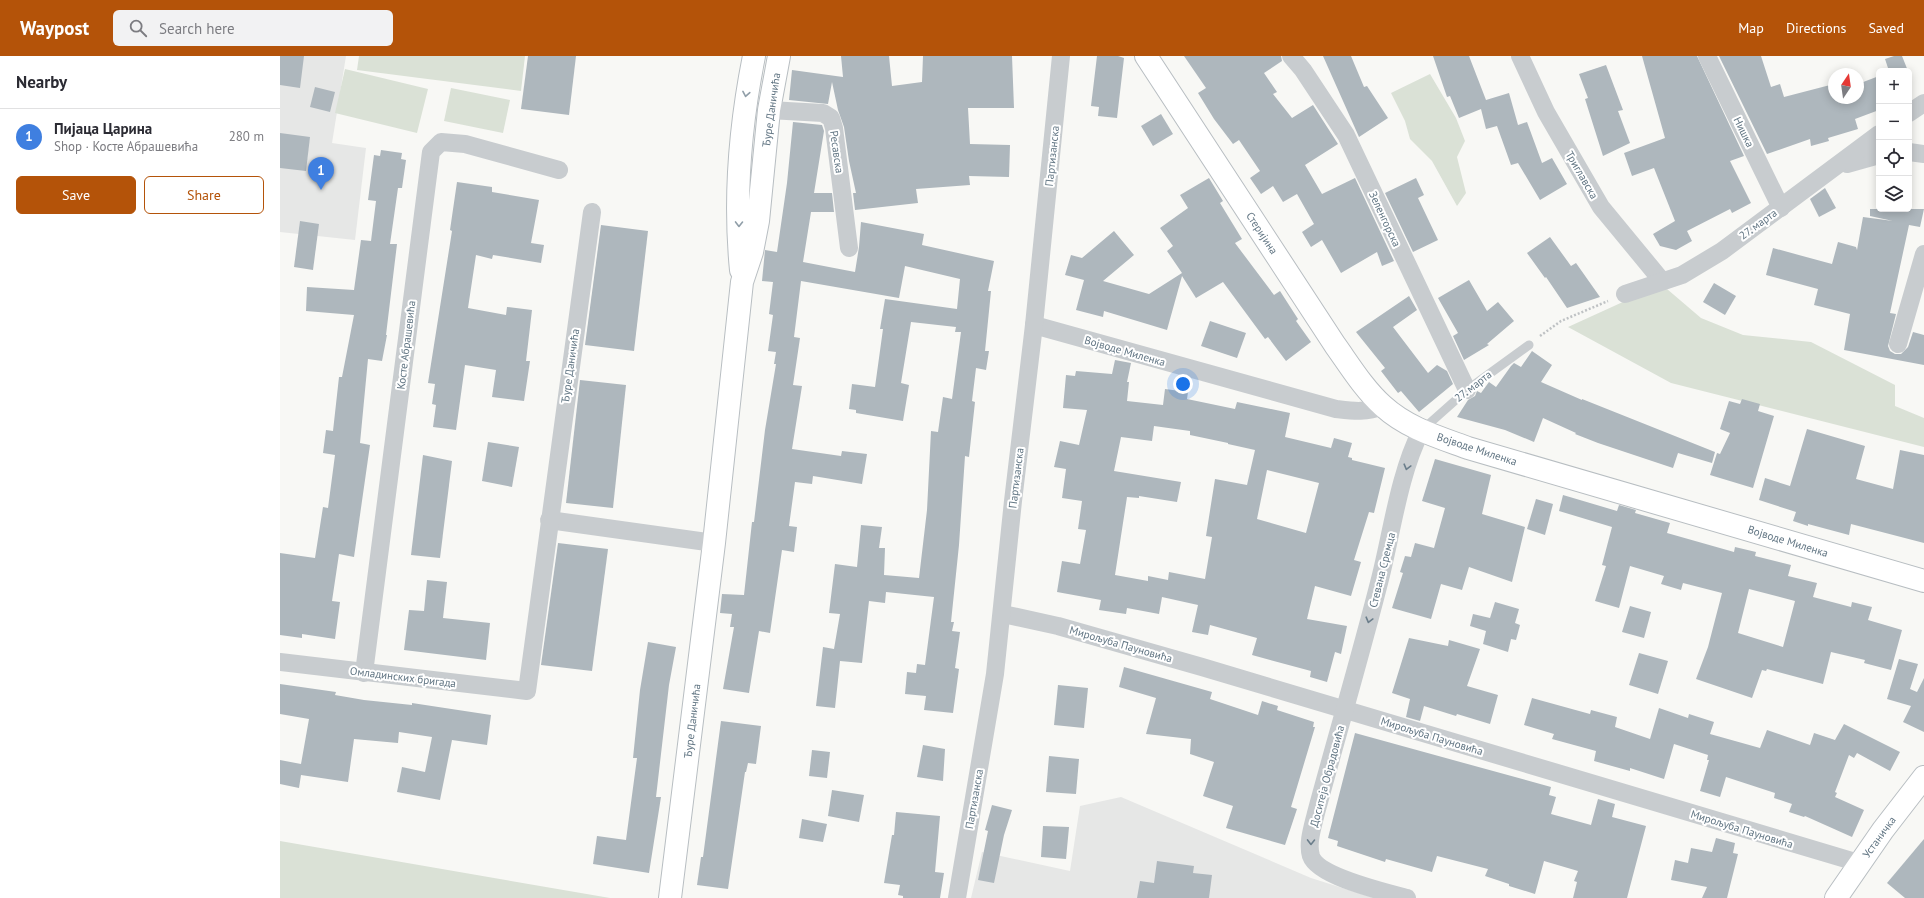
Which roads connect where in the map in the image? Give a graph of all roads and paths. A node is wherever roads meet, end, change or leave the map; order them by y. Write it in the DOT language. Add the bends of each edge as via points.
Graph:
graph roads {
  1 [pos="754,56"];
  2 [pos="779,56"];
  3 [pos="1061,56"];
  4 [pos="1146,56"];
  5 [pos="1291,56"];
  6 [pos="1520,56"];
  7 [pos="1708,56"];
  8 [pos="1924,103"];
  9 [pos="769,110"];
  10 [pos="1912,111"];
  11 [pos="1876,136"];
  12 [pos="1912,152"];
  13 [pos="1924,154"];
  14 [pos="1876,156"];
  15 [pos="1837,167"];
  16 [pos="559,170"];
  17 [pos="1781,208"];
  18 [pos="592,212"];
  19 [pos="848,248"];
  20 [pos="1924,254"];
  21 [pos="742,282"];
  22 [pos="1662,282"];
  23 [pos="1625,294"];
  24 [pos="1034,325"];
  25 [pos="1898,344"];
  26 [pos="1528,345"];
  27 [pos="1467,390"];
  28 [pos="1382,406"];
  29 [pos="1421,431"];
  30 [pos="549,520"];
  31 [pos="714,543"];
  32 [pos="1924,582"];
  33 [pos="1003,614"];
  34 [pos="280,662"];
  35 [pos="364,673"];
  36 [pos="526,691"];
  37 [pos="1345,710"];
  38 [pos="1924,777"];
  39 [pos="1860,863"];
  40 [pos="670,898"];
  41 [pos="957,898"];
  42 [pos="1407,898"];
  43 [pos="1836,898"];
  1 -- 21 [label="street, Ђуре Даничића, one-way" via="746,97 739,172 739,248"];
  2 -- 9 [label="street, Ђуре Даничића"];
  3 -- 24 [label="street, Партизанска"];
  4 -- 28 [label="street, Стеријина" via="1335,345"];
  5 -- 27 [label="street, Зеленгорска" via="1346,135"];
  6 -- 22 [label="street, Триглавска" via="1546,112 1601,207"];
  7 -- 17 [label="street, Нишка"];
  8 -- 10 [label="street"];
  9 -- 19 [label="street, Ресавска" via="823,113 831,118"];
  9 -- 21 [label="street, Ђуре Даничића" via="758,221 752,252"];
  11 -- 15 [label="street, 27. марта"];
  12 -- 13 [label="street"];
  14 -- 15 [label="street"];
  15 -- 17 [label="street, 27. марта"];
  16 -- 35 [label="street, Косте Абрашевића" via="465,144 440,142 431,152"];
  17 -- 22 [label="street, 27. марта" via="1722,251 1682,275"];
  18 -- 30 [label="street, Ђуре Даничића"];
  20 -- 25 [label="street"];
  21 -- 31 [label="street, Ђуре Даничића"];
  22 -- 23 [label="street, 27. марта"];
  23 -- 26 [label="path" via="1561,321"];
  24 -- 28 [label="street, Војводе Миленка" via="1336,409 1360,412"];
  24 -- 33 [label="street, Партизанска" via="1013,501"];
  26 -- 27 [label="lane, 27. марта"];
  27 -- 29 [label="lane, 27. марта"];
  28 -- 29 [label="street, Војводе Миленка"];
  29 -- 32 [label="street, Војводе Миленка" via="1468,448"];
  29 -- 37 [label="street, Стевана Сремца, one-way" via="1407,466"];
  30 -- 31 [label="street"];
  30 -- 36 [label="street, Ђуре Даничића"];
  31 -- 40 [label="street, Ђуре Даничића"];
  33 -- 37 [label="street, Мирољуба Пауновића" via="1058,626"];
  33 -- 41 [label="street, Партизанска"];
  34 -- 35 [label="street, Омладинских бригада"];
  35 -- 36 [label="street, Омладинских бригада"];
  37 -- 39 [label="street, Мирољуба Пауновића"];
  37 -- 42 [label="street, Доситеја Обрадовића, one-way" via="1310,838 1311,856 1318,867 1342,878"];
  38 -- 39 [label="street, Устаничка"];
  39 -- 43 [label="street, Устаничка"];
}
